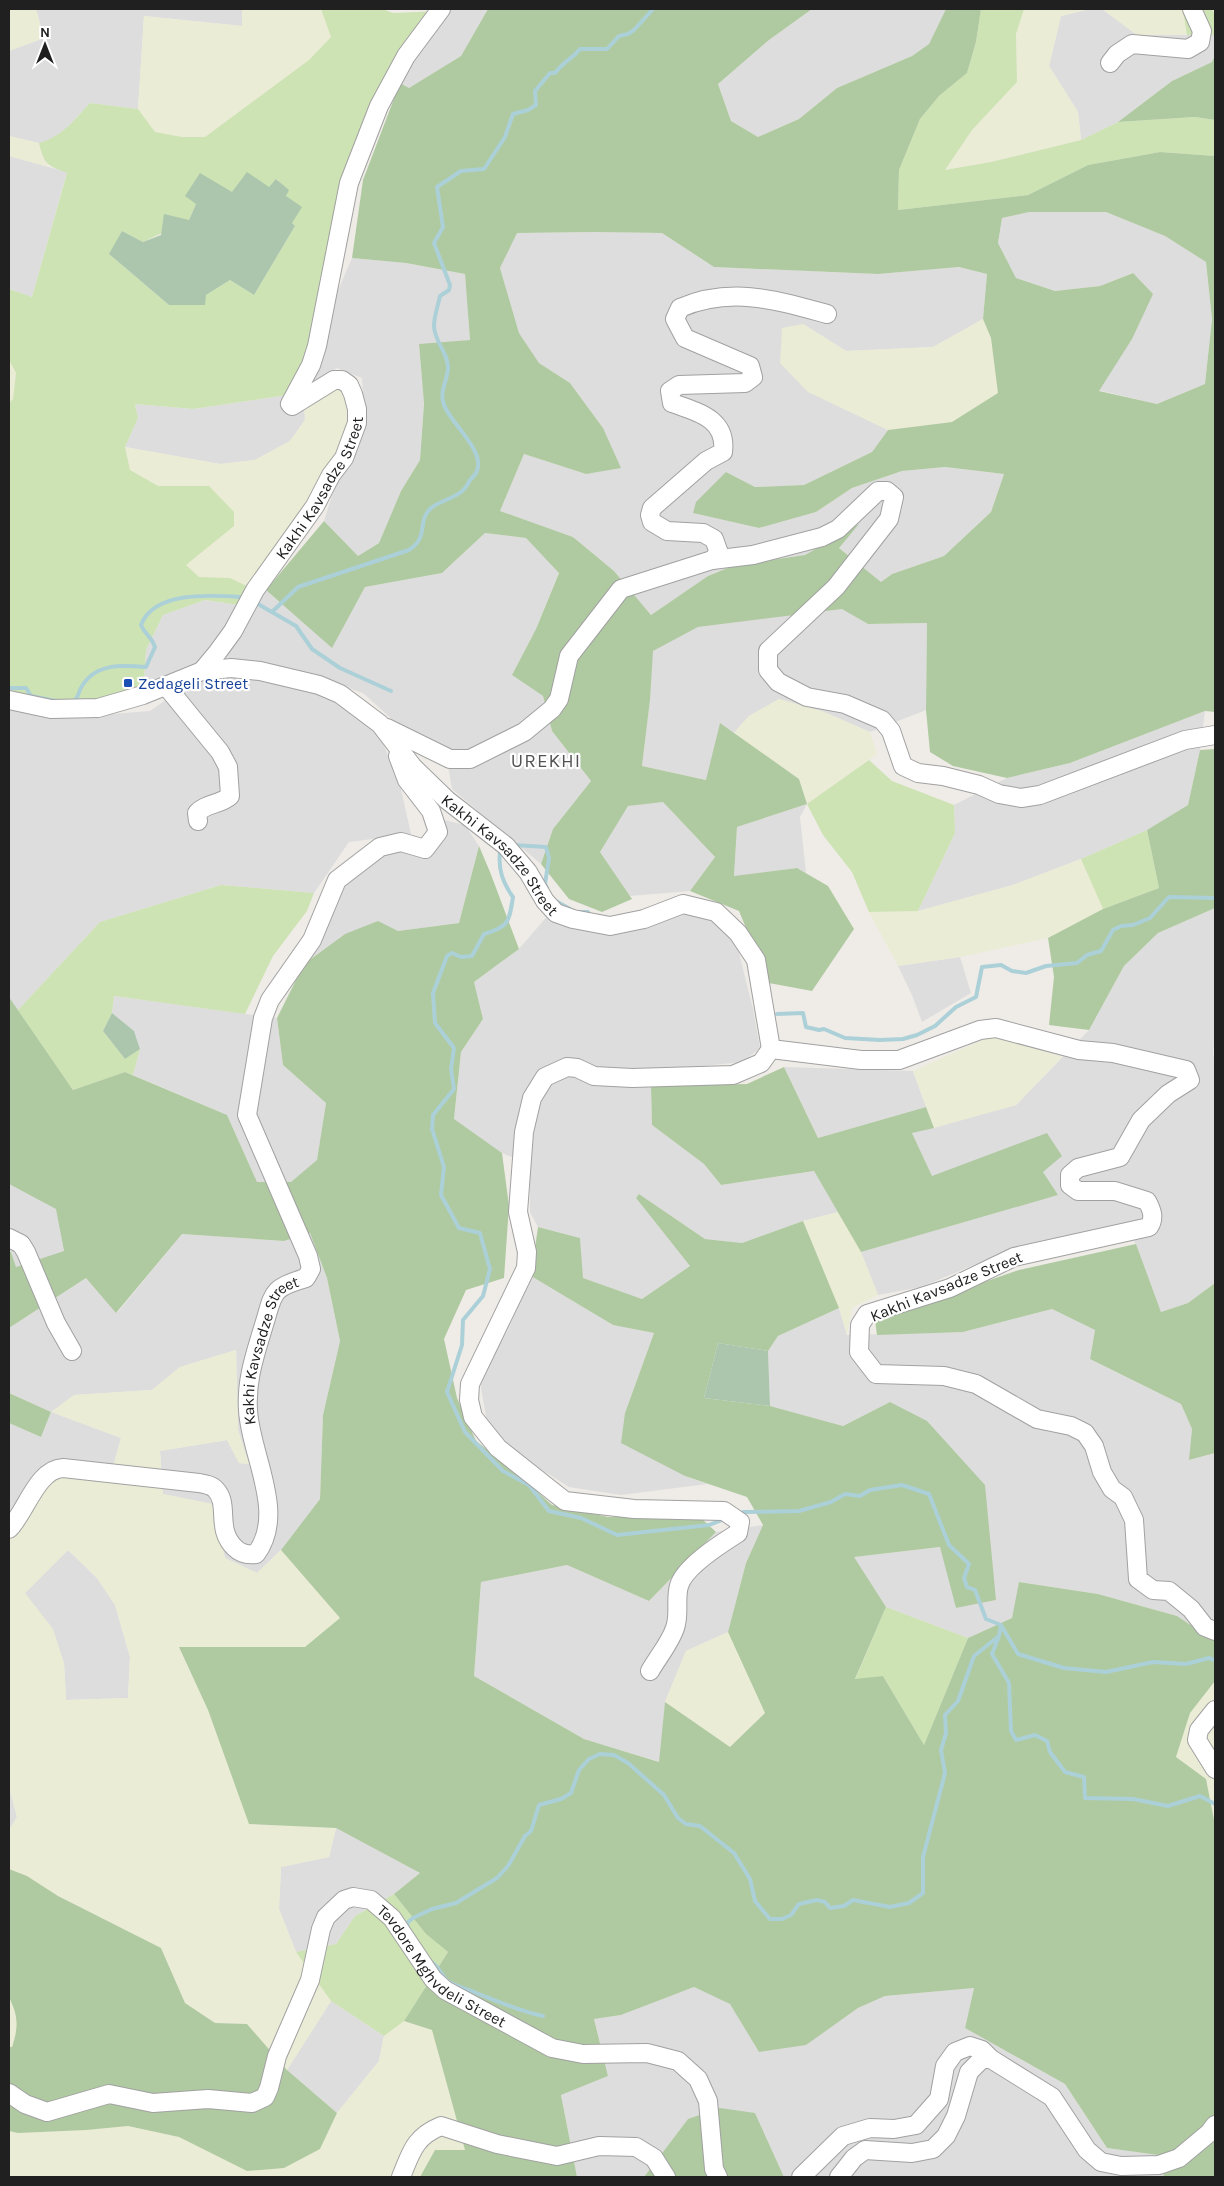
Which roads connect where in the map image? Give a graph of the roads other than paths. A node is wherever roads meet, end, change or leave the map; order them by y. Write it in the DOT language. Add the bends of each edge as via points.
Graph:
graph roads {
  1 [pos="441,9"];
  2 [pos="1192,9"];
  3 [pos="1110,63"];
  4 [pos="827,314"];
  5 [pos="712,560"];
  6 [pos="202,670"];
  7 [pos="166,686"];
  8 [pos="9,700"];
  9 [pos="385,731"];
  10 [pos="1215,735"];
  11 [pos="198,821"];
  12 [pos="771,1049"];
  13 [pos="9,1238"];
  14 [pos="72,1351"];
  15 [pos="9,1529"];
  16 [pos="1215,1631"];
  17 [pos="650,1671"];
  18 [pos="1215,1710"];
  19 [pos="1215,1769"];
  20 [pos="991,2059"];
  21 [pos="9,2093"];
  22 [pos="1215,2125"];
  23 [pos="401,2177"];
  24 [pos="666,2177"];
  25 [pos="718,2177"];
  26 [pos="801,2177"];
  27 [pos="839,2177"];
  1 -- 6 [label="street, Kakhi Kavsadze Street" via="406,56 379,106 349,183 318,346 290,404 304,400 334,380 342,380 349,385 357,409 357,422 344,458 315,506 255,590 233,631"];
  2 -- 3 [label="street" via="1202,31 1200,42 1188,49 1132,44"];
  4 -- 5 [label="street" via="768,298 738,296 700,300 680,308 676,319 686,338 750,366 754,376 745,383 679,385 670,391 672,403 697,411 716,423 724,439 723,452 706,461 652,508 650,515 652,522 666,531 704,533 714,538 719,553"];
  5 -- 9 [label="street, Kakhi Kavsadze Street" via="621,589 569,656 559,700 524,732 470,760 450,759"];
  5 -- 10 [label="street, Kakhi Kavsadze Street" via="754,555 822,537 838,529 878,491 887,492 894,498 889,518 836,587 768,651 768,670 778,682 807,697 845,704 882,720 891,731 903,766 918,773 944,776 1022,798 1040,795 1185,740"];
  6 -- 7 [label="street, Kakhi Kavsadze Street"];
  6 -- 9 [label="street, Kakhi Kavsadze Street" via="260,670 320,685 340,694"];
  7 -- 8 [label="street, Kakhi Kavsadze Street" via="98,708 51,709"];
  7 -- 11 [label="street" via="210,739 228,767 230,796 223,802 202,807 197,813"];
  9 -- 12 [label="street, Kakhi Kavsadze Street" via="413,767 447,800 506,846 556,912 573,919 610,926 644,919 684,904 716,912 738,933 756,960"];
  9 -- 15 [label="street, Kakhi Kavsadze Street" via="408,780 431,811 438,832 425,849 401,842 380,847 337,880 312,940 270,1000 263,1018 250,1089 247,1115 311,1269 306,1278 275,1291 250,1369 250,1427 265,1482 268,1524 263,1545 256,1554 238,1552 223,1531 222,1502 212,1486 63,1468 54,1468 44,1476"];
  12 -- 16 [label="street, Kakhi Kavsadze Street" via="861,1060 899,1060 980,1030 996,1028 1079,1050 1114,1053 1186,1070 1190,1080 1168,1094 1140,1120 1120,1157 1078,1168 1070,1175 1070,1185 1078,1191 1115,1191 1147,1201 1152,1210 1149,1227 1014,1256 950,1288 867,1314 860,1325 859,1352 876,1374 944,1376 976,1384 1037,1418 1072,1426 1085,1433 1094,1446 1102,1472 1123,1498 1134,1520 1138,1579 1153,1590 1169,1591 1191,1609 1205,1627"];
  12 -- 17 [label="street" via="761,1063 733,1075 632,1078 594,1076 567,1067 545,1077 532,1098 524,1132 518,1212 528,1252 526,1268 470,1384 473,1417 493,1442 565,1501 634,1509 724,1511 740,1522 738,1533 714,1547 679,1586 676,1628"];
  13 -- 14 [label="street" via="21,1244 26,1252 56,1323"];
  18 -- 19 [label="street" via="1199,1730 1197,1740"];
  20 -- 22 [label="street" via="1052,2097 1087,2150 1101,2162 1121,2166 1159,2165 1179,2158"];
  20 -- 26 [label="street" via="982,2050 970,2046 954,2052 946,2066 939,2099 916,2125 894,2130 870,2128 843,2136"];
  20 -- 27 [label="street" via="982,2059 969,2072 956,2116 946,2136 933,2149 912,2153 865,2150"];
  21 -- 25 [label="street, Tevdore Mghvdeli Street" via="25,2104 47,2112 109,2094 153,2103 208,2100 252,2103 265,2097 277,2056 310,1980 321,1928 326,1917 344,1900 353,1897 371,1900 392,1918 433,1979 445,1990 552,2048 583,2054 647,2053 678,2061 698,2079 708,2101 714,2169"];
  23 -- 24 [label="street" via="414,2146 427,2132 441,2126 497,2144 557,2156 599,2146 636,2147 654,2158"];
}
